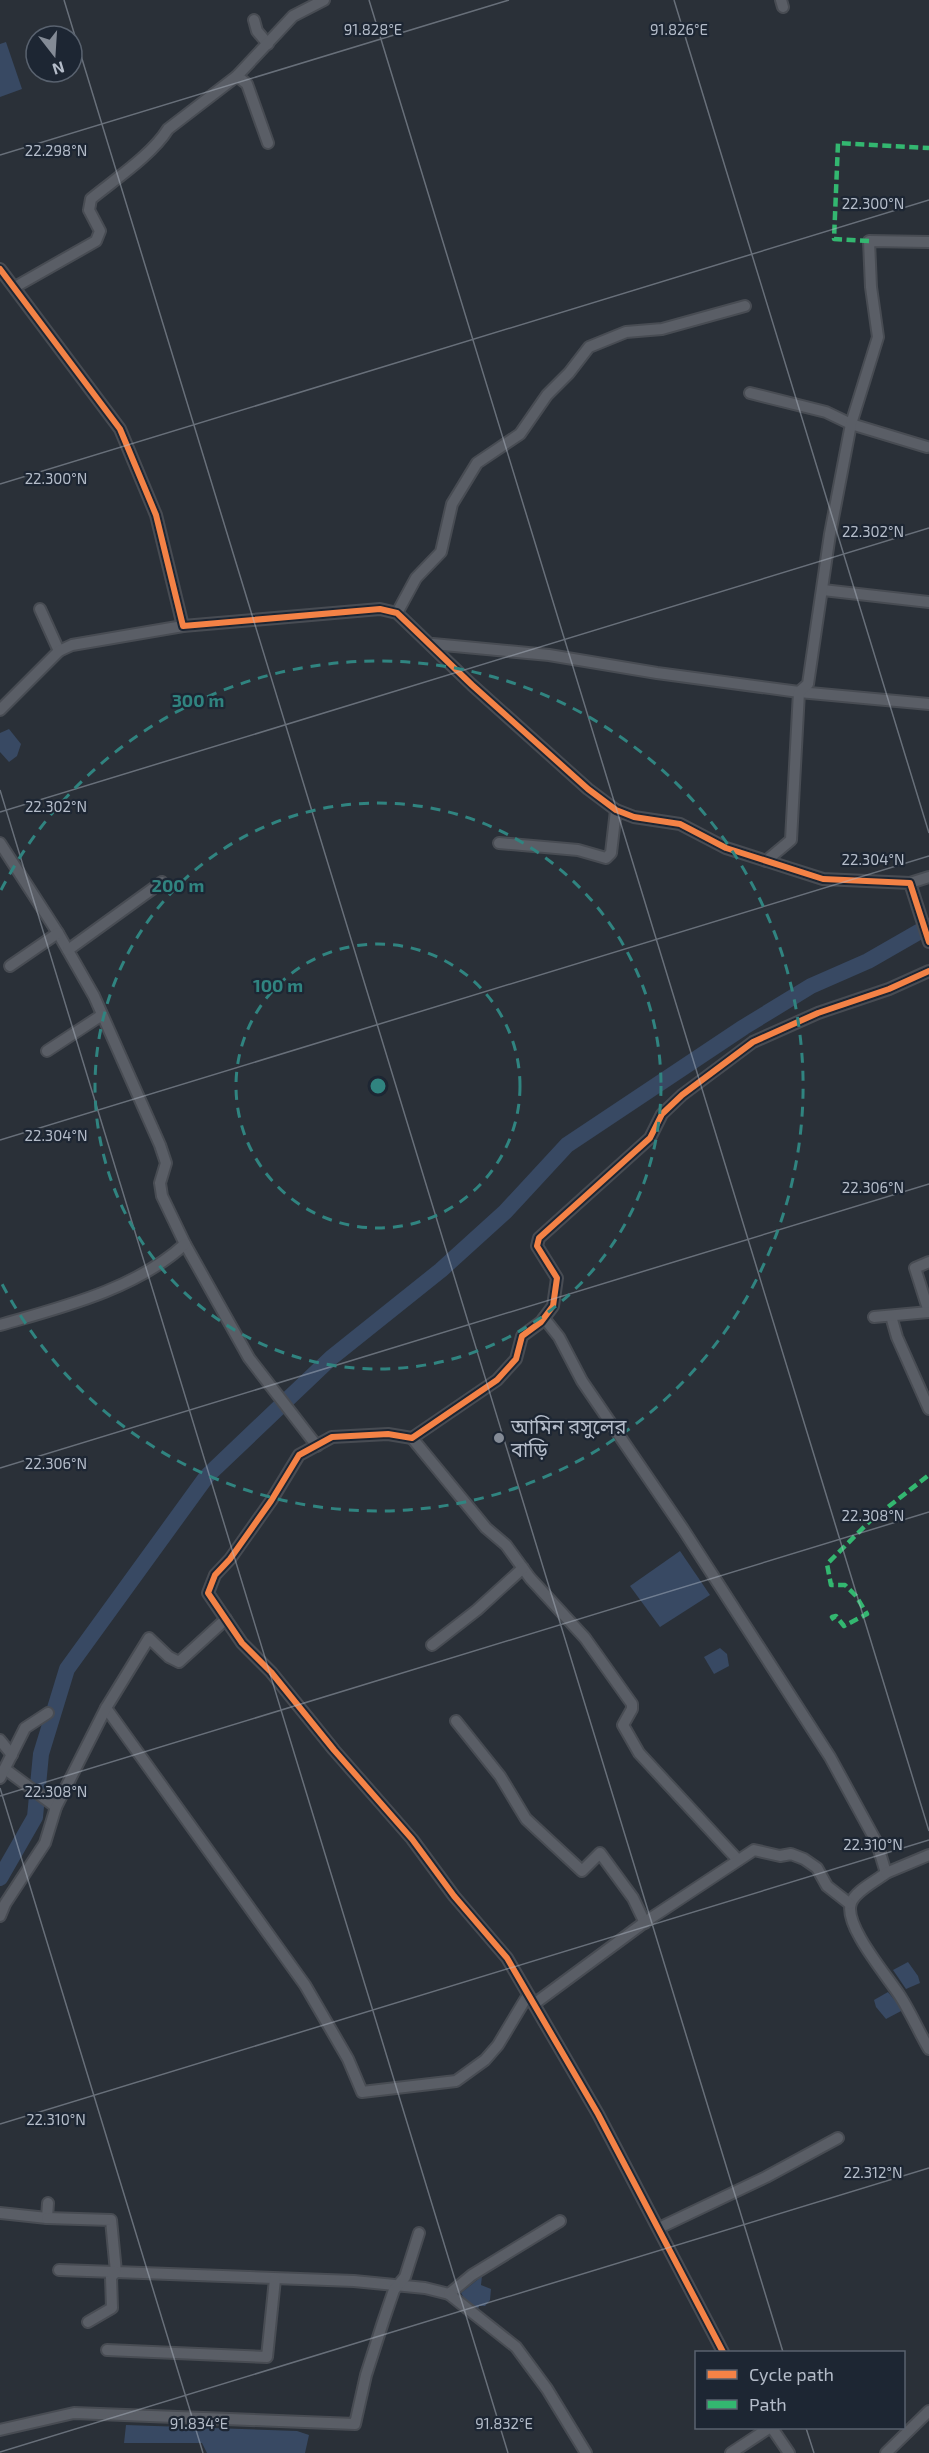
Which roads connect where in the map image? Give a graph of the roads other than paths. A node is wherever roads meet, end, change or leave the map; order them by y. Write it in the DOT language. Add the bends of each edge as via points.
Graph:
graph roads {
  1 [pos="324,0"];
  2 [pos="254,20"];
  3 [pos="268,44"];
  4 [pos="237,76"];
  5 [pos="268,143"];
  6 [pos="929,242"];
  7 [pos="0,268"];
  8 [pos="15,287"];
  9 [pos="745,306"];
  10 [pos="750,393"];
  11 [pos="851,424"];
  12 [pos="927,447"];
  13 [pos="822,590"];
  14 [pos="929,602"];
  15 [pos="40,609"];
  16 [pos="397,613"];
  17 [pos="183,626"];
  18 [pos="433,644"];
  19 [pos="58,651"];
  20 [pos="799,692"];
  21 [pos="929,704"];
  22 [pos="0,710"];
  23 [pos="616,810"];
  24 [pos="0,843"];
  25 [pos="499,843"];
  26 [pos="766,861"];
  27 [pos="929,877"];
  28 [pos="162,882"];
  29 [pos="910,883"];
  30 [pos="58,933"];
  31 [pos="929,942"];
  32 [pos="68,950"];
  33 [pos="10,966"];
  34 [pos="929,971"];
  35 [pos="102,1015"];
  36 [pos="47,1051"];
  37 [pos="185,1244"];
  38 [pos="929,1262"];
  39 [pos="929,1312"];
  40 [pos="874,1317"];
  41 [pos="891,1317"];
  42 [pos="544,1318"];
  43 [pos="0,1325"];
  44 [pos="929,1409"];
  45 [pos="412,1438"];
  46 [pos="317,1446"];
  47 [pos="523,1568"];
  48 [pos="225,1619"];
  49 [pos="432,1645"];
  50 [pos="106,1708"];
  51 [pos="48,1713"];
  52 [pos="456,1721"];
  53 [pos="0,1740"];
  54 [pos="12,1755"];
  55 [pos="2,1774"];
  56 [pos="56,1807"];
  57 [pos="929,1855"];
  58 [pos="738,1860"];
  59 [pos="886,1873"];
  60 [pos="850,1904"];
  61 [pos="0,1916"];
  62 [pos="645,1923"];
  63 [pos="531,1999"];
  64 [pos="929,2049"];
  65 [pos="838,2138"];
  66 [pos="48,2203"];
  67 [pos="0,2213"];
  68 [pos="47,2218"];
  69 [pos="560,2222"];
  70 [pos="659,2228"];
  71 [pos="419,2233"];
  72 [pos="59,2270"];
  73 [pos="116,2272"];
  74 [pos="275,2279"];
  75 [pos="400,2285"];
  76 [pos="449,2294"];
  77 [pos="88,2322"];
  78 [pos="107,2350"];
  79 [pos="722,2351"];
  80 [pos="929,2410"];
  81 [pos="768,2429"];
  82 [pos="772,2429"];
  83 [pos="0,2430"];
  84 [pos="586,2453"];
  85 [pos="731,2453"];
  86 [pos="789,2453"];
  87 [pos="886,2453"];
  1 -- 3 [label="street" via="293,16"];
  2 -- 3 [label="street"];
  3 -- 4 [label="street"];
  4 -- 5 [label="street" via="247,84"];
  4 -- 8 [label="street" via="168,129 119,180 91,199 89,210 100,231 96,241"];
  6 -- 11 [label="street" via="869,241 878,337"];
  7 -- 8 [label="street"];
  8 -- 17 [label="street" via="120,429 156,515"];
  9 -- 16 [label="street" via="662,329 626,332 589,347 547,395 520,434 477,462 452,504 441,552 416,578"];
  10 -- 11 [label="street" via="826,412"];
  11 -- 12 [label="street"];
  11 -- 13 [label="street"];
  13 -- 14 [label="street"];
  13 -- 20 [label="street" via="808,684"];
  15 -- 19 [label="street"];
  16 -- 17 [label="street" via="380,609"];
  16 -- 18 [label="street"];
  17 -- 19 [label="street" via="72,645"];
  18 -- 20 [label="street" via="549,654"];
  18 -- 23 [label="street" via="472,685"];
  19 -- 22 [label="street"];
  20 -- 21 [label="street"];
  20 -- 26 [label="street" via="791,840"];
  23 -- 25 [label="street" via="606,858 567,849"];
  23 -- 26 [label="street" via="680,825 726,848"];
  24 -- 30 [label="street"];
  26 -- 29 [label="street" via="823,879"];
  27 -- 29 [label="street"];
  28 -- 32 [label="street"];
  29 -- 31 [label="street"];
  30 -- 32 [label="street"];
  30 -- 33 [label="street"];
  32 -- 35 [label="street"];
  34 -- 42 [label="street" via="763,1037 676,1101 662,1114 650,1138 539,1238 537,1246 557,1278 553,1306"];
  35 -- 36 [label="street"];
  35 -- 37 [label="street" via="160,1145 166,1163 160,1183 162,1196"];
  37 -- 43 [label="street" via="167,1261 141,1275 89,1297"];
  37 -- 46 [label="street" via="249,1358"];
  38 -- 39 [label="street" via="915,1268"];
  39 -- 41 [label="street"];
  40 -- 41 [label="street"];
  41 -- 44 [label="street"];
  42 -- 45 [label="street" via="522,1336 516,1359 497,1380"];
  42 -- 59 [label="street" via="559,1337 582,1382 658,1490 830,1757 877,1843"];
  45 -- 46 [label="street" via="388,1434 332,1437"];
  45 -- 47 [label="street"];
  46 -- 48 [label="street" via="299,1455 271,1501 215,1575 208,1593"];
  47 -- 49 [label="street"];
  47 -- 58 [label="street" via="585,1638 632,1704 623,1725 639,1753"];
  48 -- 50 [label="street" via="179,1662 149,1638"];
  48 -- 63 [label="street" via="435,1867 454,1896 507,1958"];
  50 -- 56 [label="street"];
  50 -- 63 [label="street" via="305,1985 348,2059 362,2092 456,2081 485,2060"];
  51 -- 54 [label="street" via="25,1728"];
  52 -- 62 [label="street" via="500,1776 526,1819 582,1871 600,1853 633,1898"];
  53 -- 54 [label="street"];
  54 -- 55 [label="street"];
  55 -- 56 [label="street" via="20,1780"];
  56 -- 61 [label="street" via="45,1843"];
  57 -- 59 [label="street"];
  58 -- 60 [label="street" via="754,1850 804,1859 817,1868 827,1886"];
  58 -- 62 [label="street"];
  59 -- 60 [label="street" via="855,1895"];
  60 -- 64 [label="street" via="863,1943 901,1998"];
  62 -- 63 [label="street"];
  63 -- 70 [label="street"];
  65 -- 70 [label="street" via="766,2178"];
  66 -- 68 [label="street"];
  67 -- 68 [label="street"];
  68 -- 73 [label="street" via="111,2220"];
  69 -- 76 [label="street" via="472,2275"];
  70 -- 79 [label="street"];
  71 -- 75 [label="street"];
  72 -- 73 [label="street"];
  73 -- 74 [label="street"];
  73 -- 77 [label="street" via="111,2277 112,2308"];
  74 -- 75 [label="street"];
  74 -- 78 [label="street" via="267,2357"];
  75 -- 76 [label="street"];
  75 -- 83 [label="street" via="394,2290 383,2322 355,2424 74,2413"];
  76 -- 84 [label="street" via="516,2347"];
  80 -- 87 [label="street"];
  81 -- 85 [label="street"];
  82 -- 86 [label="street"];
}
